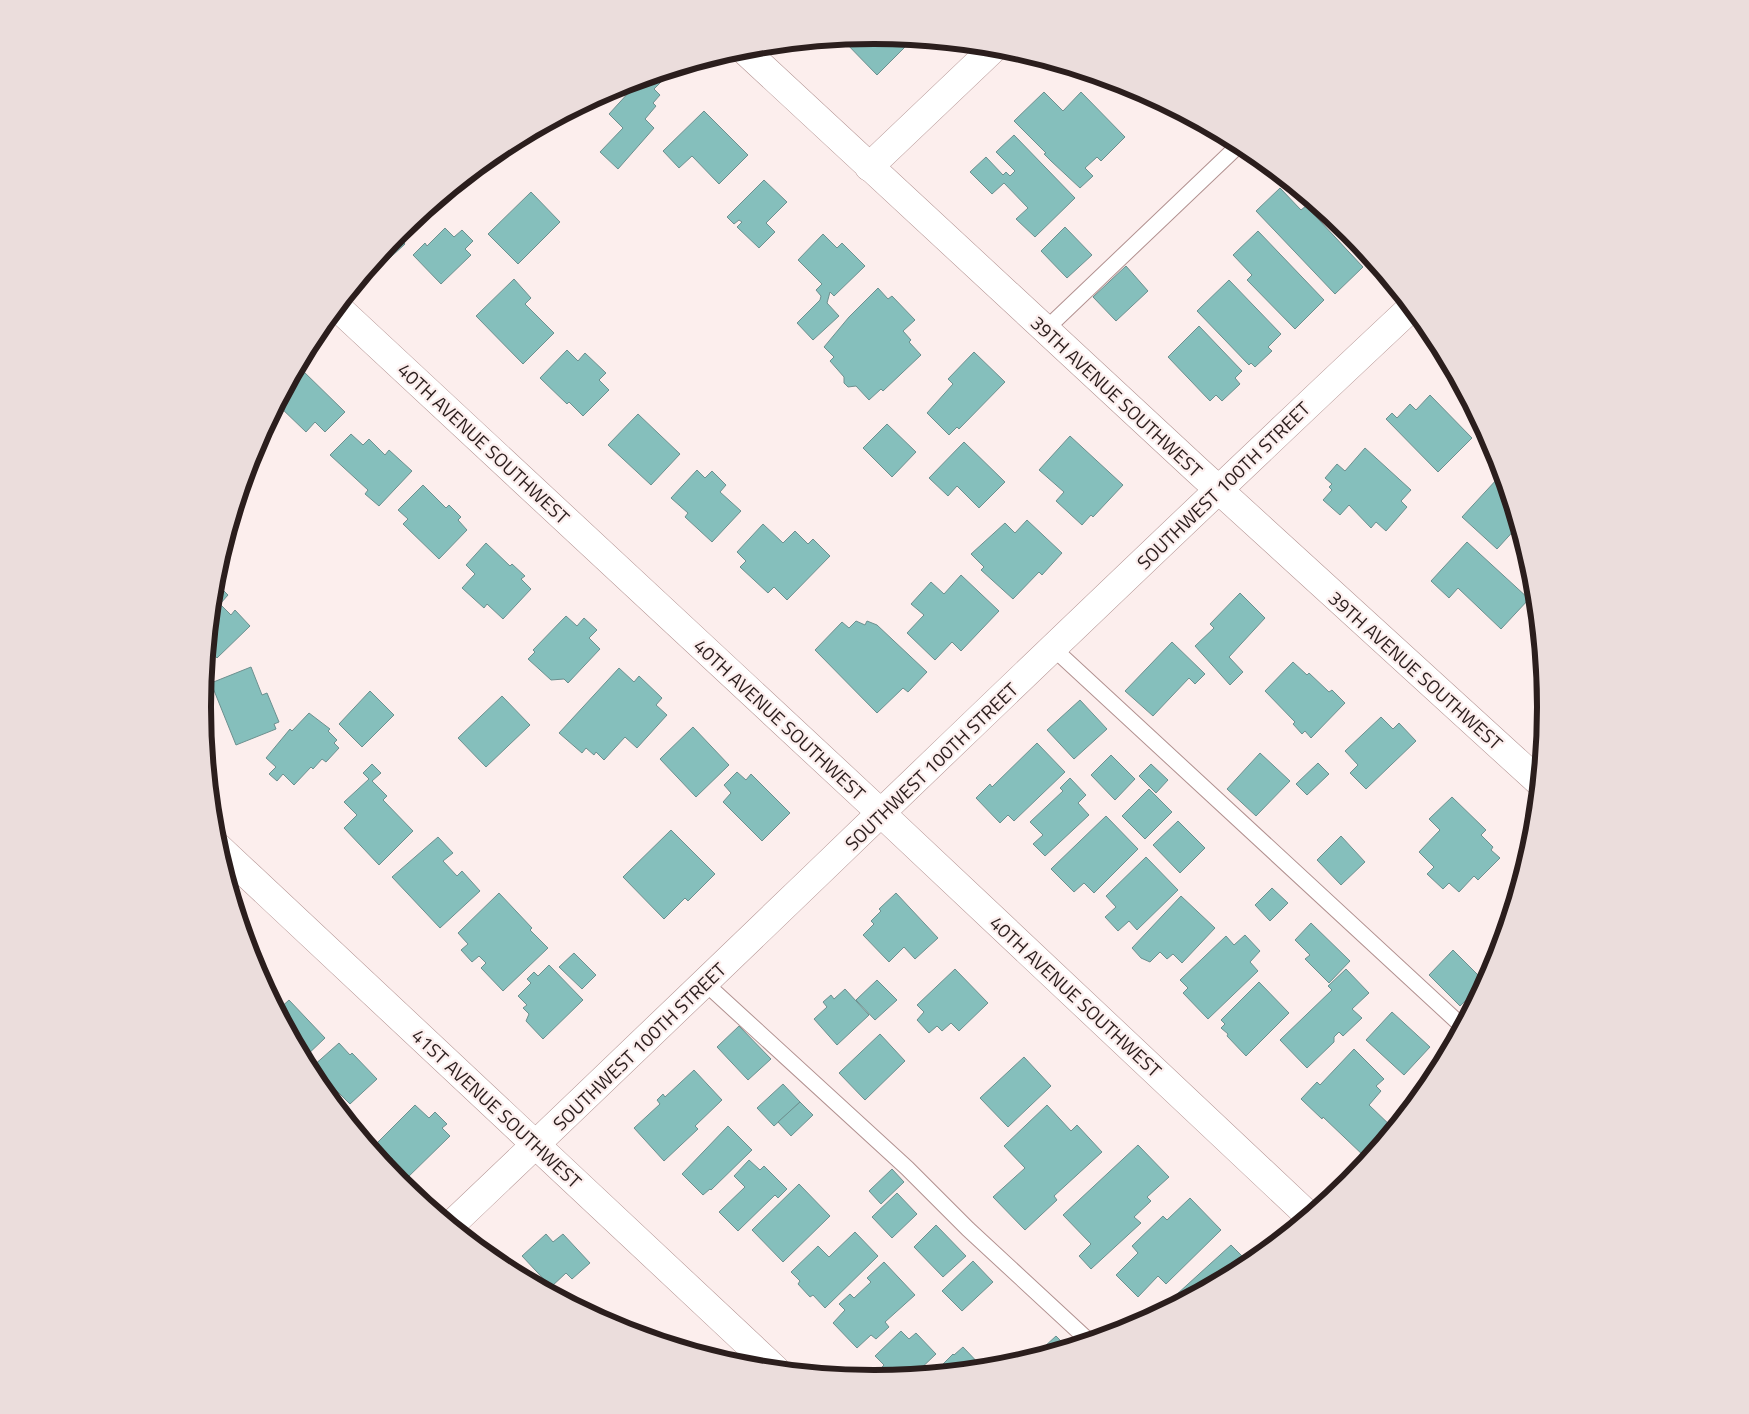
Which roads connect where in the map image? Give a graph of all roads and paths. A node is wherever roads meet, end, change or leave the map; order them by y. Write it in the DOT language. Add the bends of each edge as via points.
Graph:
graph roads {
  1 [pos="988,53"];
  2 [pos="750,55"];
  3 [pos="1234,150"];
  4 [pos="869,167"];
  5 [pos="342,312"];
  6 [pos="1407,312"];
  7 [pos="1045,330"];
  8 [pos="1218,489"];
  9 [pos="1053,648"];
  10 [pos="1534,777"];
  11 [pos="882,814"];
  12 [pos="229,857"];
  13 [pos="705,983"];
  14 [pos="1458,1022"];
  15 [pos="536,1144"];
  16 [pos="1305,1212"];
  17 [pos="456,1221"];
  18 [pos="1084,1336"];
  19 [pos="767,1362"];
  1 -- 4 [label="street"];
  2 -- 4 [label="street, 39TH AVENUE SOUTHWEST"];
  3 -- 7 [label="lane"];
  4 -- 7 [label="street, 39TH AVENUE SOUTHWEST"];
  5 -- 11 [label="street, 40TH AVENUE SOUTHWEST"];
  6 -- 8 [label="street, SOUTHWEST 100TH STREET"];
  7 -- 8 [label="street, 39TH AVENUE SOUTHWEST"];
  8 -- 9 [label="street, SOUTHWEST 100TH STREET"];
  8 -- 10 [label="street, 39TH AVENUE SOUTHWEST"];
  9 -- 11 [label="street, SOUTHWEST 100TH STREET"];
  9 -- 14 [label="lane"];
  11 -- 13 [label="street, SOUTHWEST 100TH STREET"];
  11 -- 16 [label="street, 40TH AVENUE SOUTHWEST"];
  12 -- 15 [label="street, 41ST AVENUE SOUTHWEST"];
  13 -- 15 [label="street, SOUTHWEST 100TH STREET"];
  13 -- 18 [label="lane"];
  15 -- 17 [label="street, SOUTHWEST 100TH STREET"];
  15 -- 19 [label="street, 41ST AVENUE SOUTHWEST"];
}
